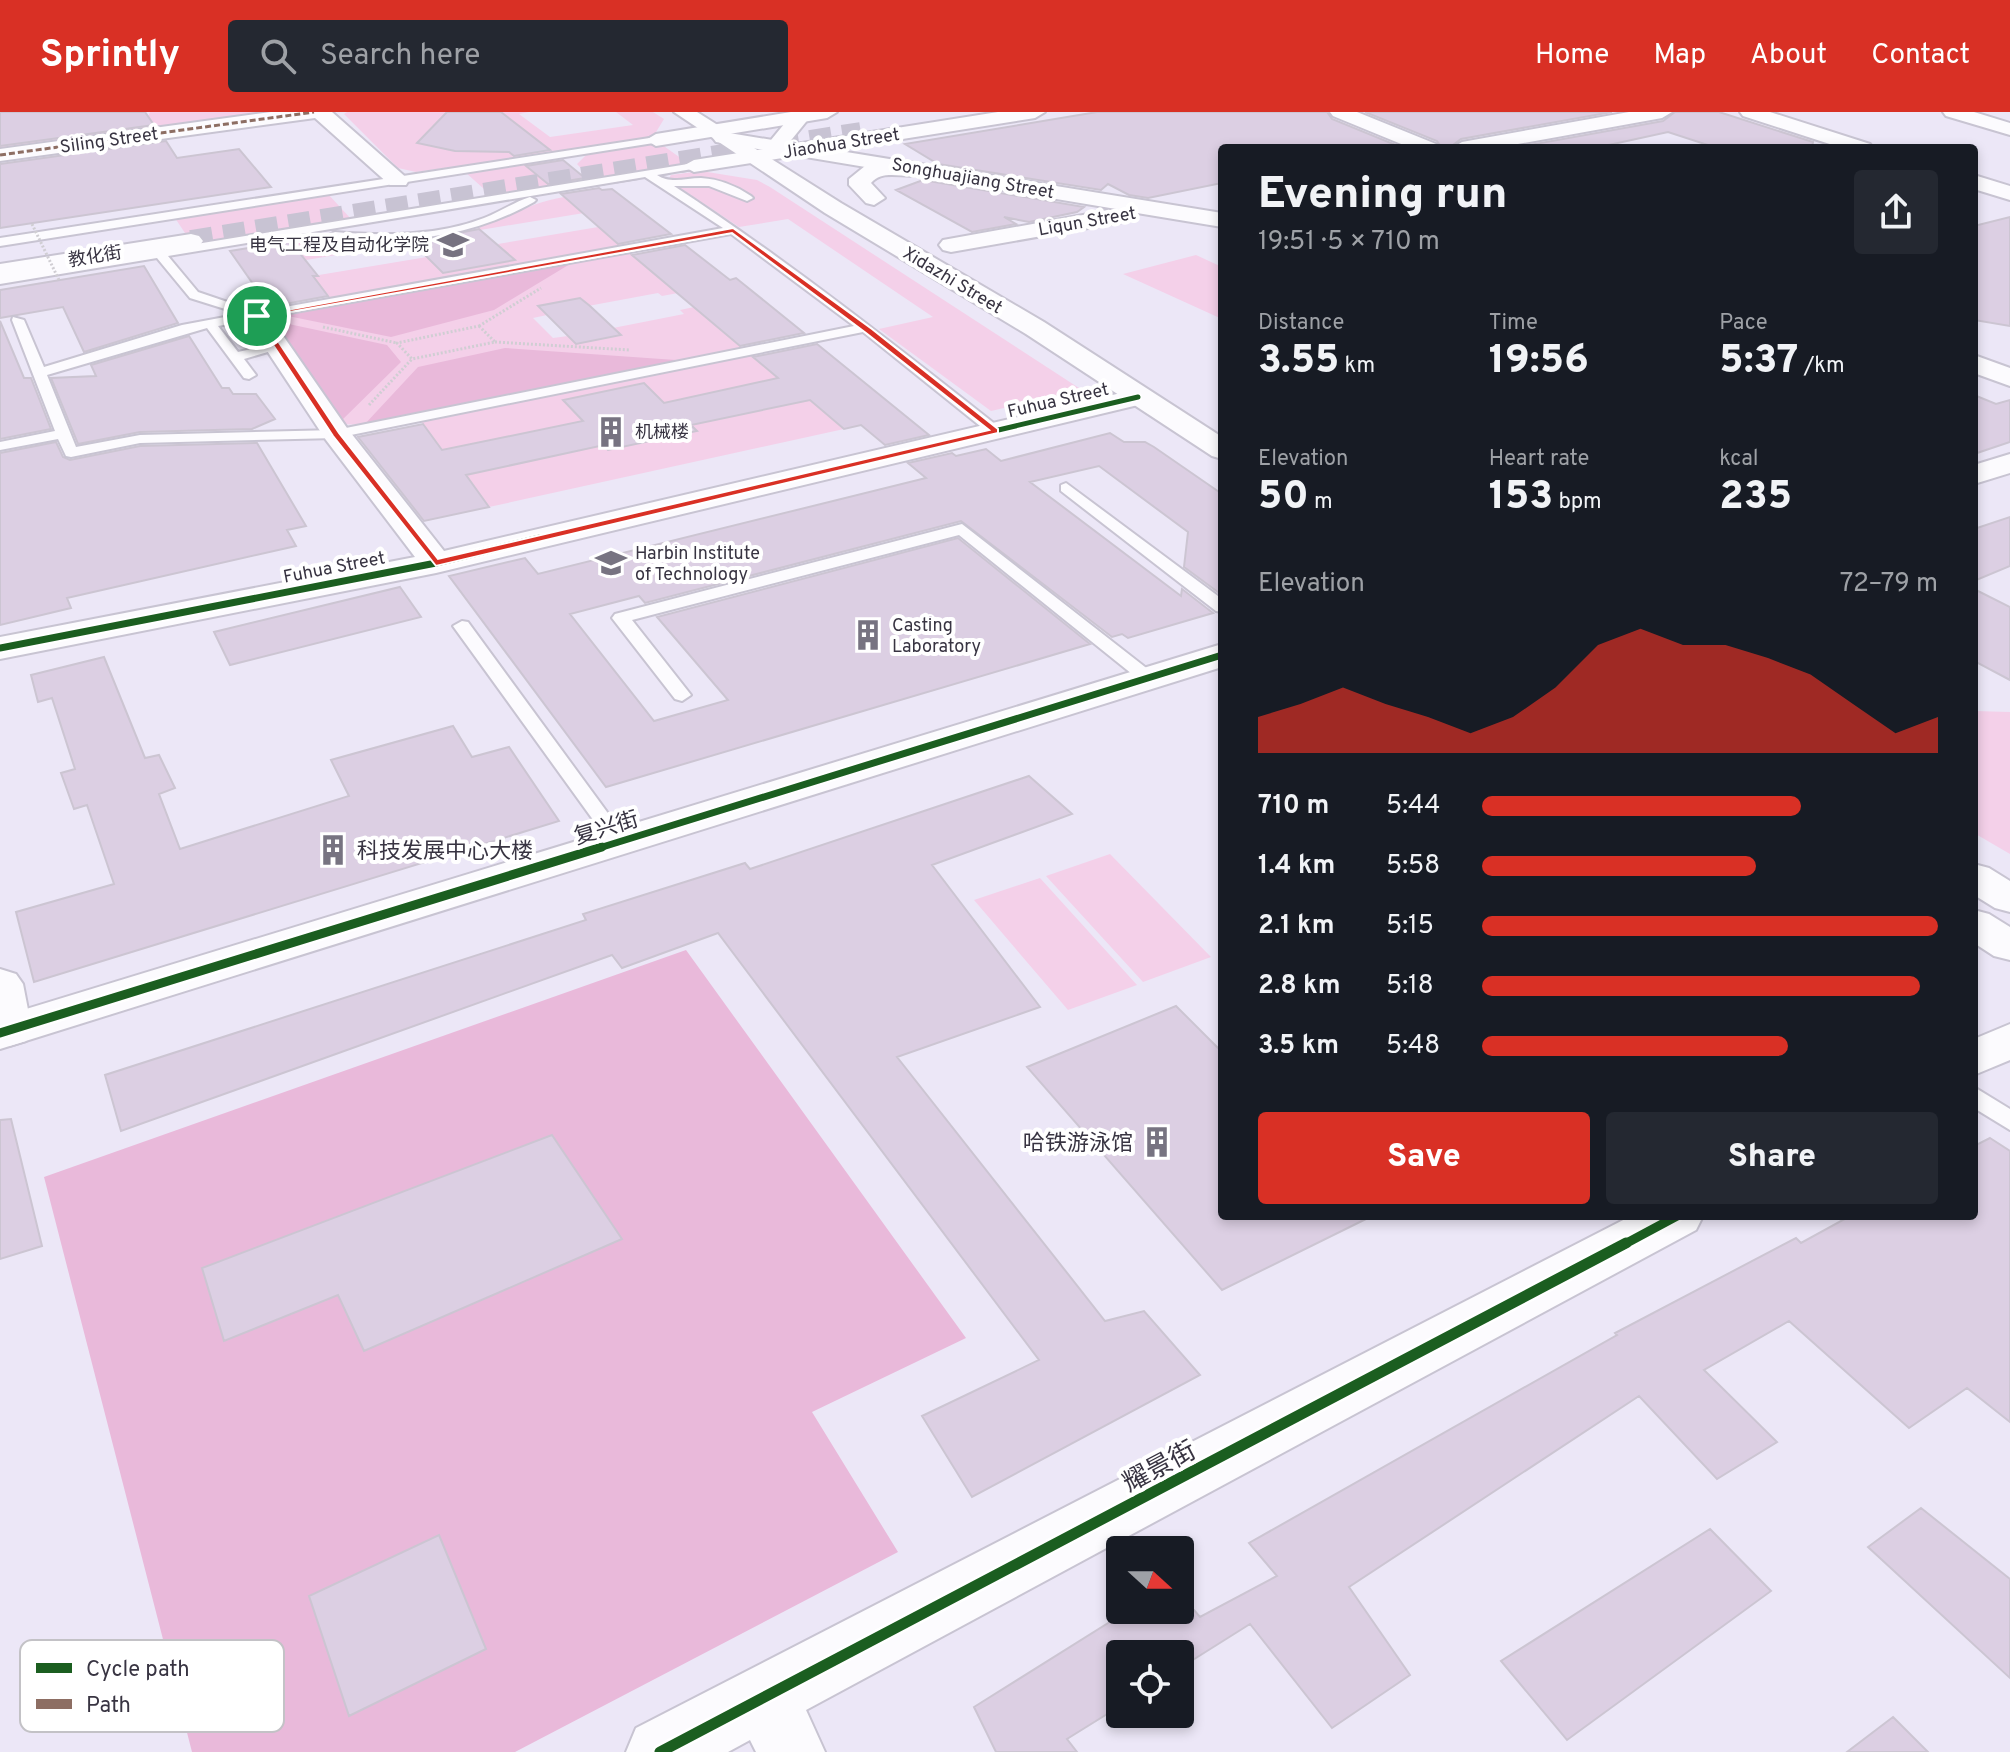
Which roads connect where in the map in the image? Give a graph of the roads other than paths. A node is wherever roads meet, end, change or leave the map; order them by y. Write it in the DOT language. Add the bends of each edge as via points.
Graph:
graph roads {
  1 [pos="323,112"];
  2 [pos="684,112"];
  3 [pos="917,112"];
  4 [pos="961,112"];
  5 [pos="993,112"];
  6 [pos="1035,112"];
  7 [pos="1340,112"];
  8 [pos="1662,112"];
  9 [pos="1750,112"];
  10 [pos="1953,112"];
  11 [pos="802,114"];
  12 [pos="743,118"];
  13 [pos="845,122"];
  14 [pos="2010,129"];
  15 [pos="717,134"];
  16 [pos="656,140"];
  17 [pos="1419,144"];
  18 [pos="1484,144"];
  19 [pos="1850,144"];
  20 [pos="789,145"];
  21 [pos="0,155"];
  22 [pos="752,157"];
  23 [pos="694,166"];
  24 [pos="918,169"];
  25 [pos="649,175"];
  26 [pos="398,180"];
  27 [pos="1978,183"];
  28 [pos="666,184"];
  29 [pos="536,193"];
  30 [pos="2010,193"];
  31 [pos="1218,196"];
  32 [pos="747,198"];
  33 [pos="874,198"];
  34 [pos="2010,200"];
  35 [pos="1986,206"];
  36 [pos="1155,209"];
  37 [pos="900,214"];
  38 [pos="1218,219"];
  39 [pos="926,229"];
  40 [pos="311,230"];
  41 [pos="733,230"];
  42 [pos="184,231"];
  43 [pos="0,242"];
  44 [pos="951,245"];
  45 [pos="0,249"];
  46 [pos="160,254"];
  47 [pos="0,256"];
  48 [pos="978,262"];
  49 [pos="0,268"];
  50 [pos="0,280"];
  51 [pos="257,316"];
  52 [pos="18,320"];
  53 [pos="210,324"];
  54 [pos="865,328"];
  55 [pos="278,347"];
  56 [pos="235,357"];
  57 [pos="1978,365"];
  58 [pos="39,373"];
  59 [pos="249,375"];
  60 [pos="2010,378"];
  61 [pos="1138,397"];
  62 [pos="995,431"];
  63 [pos="64,434"];
  64 [pos="336,434"];
  65 [pos="0,446"];
  66 [pos="1218,447"];
  67 [pos="2010,463"];
  68 [pos="1978,474"];
  69 [pos="1066,488"];
  70 [pos="436,563"];
  71 [pos="1218,604"];
  72 [pos="462,626"];
  73 [pos="0,648"];
  74 [pos="1218,656"];
  75 [pos="1148,678"];
  76 [pos="682,695"];
  77 [pos="619,842"];
  78 [pos="1978,879"];
  79 [pos="2010,899"];
  80 [pos="1978,926"];
  81 [pos="2010,946"];
  82 [pos="0,984"];
  83 [pos="5,1031"];
  84 [pos="2010,1040"];
  85 [pos="1978,1057"];
  86 [pos="1978,1099"];
  87 [pos="2010,1121"];
  88 [pos="1670,1220"];
  89 [pos="777,1725"];
  90 [pos="660,1752"];
  1 -- 21 [label="main road, Siling Street"];
  1 -- 26 [label="main road"];
  2 -- 15 [label="main road, Xidazhi Street"];
  3 -- 13 [label="main road, Jiaohua Street"];
  4 -- 13 [label="main road, Jiaohua Street"];
  5 -- 13 [label="main road"];
  6 -- 20 [label="main road, Jiaohua Street"];
  7 -- 17 [label="main road"];
  8 -- 18 [label="main road"];
  9 -- 19 [label="main road"];
  10 -- 14 [label="main road"];
  11 -- 12 [label="main road, Jiaohua Street"];
  11 -- 13 [label="main road, Jiaohua Street"];
  11 -- 20 [label="main road"];
  12 -- 15 [label="main road, Jiaohua Street"];
  12 -- 20 [label="main road, Xidazhi Street"];
  15 -- 16 [label="main road, Jiaohua Street"];
  15 -- 20 [label="main road, Songhuajiang Street"];
  15 -- 22 [label="main road, Xidazhi Street"];
  16 -- 26 [label="lane"];
  20 -- 22 [label="main road, Jiaohua Street"];
  20 -- 24 [label="main road, Songhuajiang Street"];
  20 -- 33 [label="main road, Xidazhi Street"];
  22 -- 23 [label="main road, Jiaohua Street"];
  22 -- 61 [label="main road, Xidazhi Street" via="1035,328"];
  23 -- 25 [label="lane"];
  24 -- 33 [label="main road" via="885,168 864,175 860,185"];
  24 -- 36 [label="main road, Songhuajiang Street"];
  25 -- 28 [label="lane"];
  25 -- 29 [label="lane"];
  26 -- 43 [label="lane"];
  27 -- 30 [label="main road"];
  28 -- 32 [label="lane" via="713,182 731,186"];
  28 -- 41 [label="lane"];
  29 -- 40 [label="lane"];
  29 -- 40 [label="lane" via="507,213 463,228 382,237"];
  31 -- 36 [label="main road, Liqun Street"];
  33 -- 37 [label="main road, Xidazhi Street"];
  34 -- 35 [label="main road"];
  36 -- 38 [label="main road, Songhuajiang Street"];
  36 -- 44 [label="main road, Liqun Street"];
  39 -- 44 [label="main road, Xidazhi Street"];
  40 -- 46 [label="lane"];
  41 -- 51 [label="lane"];
  41 -- 54 [label="lane"];
  42 -- 45 [label="main road, 教化街"];
  42 -- 47 [label="main road"];
  42 -- 49 [label="main road, 教化街"];
  44 -- 48 [label="main road, Xidazhi Street"];
  46 -- 50 [label="lane"];
  46 -- 51 [label="lane" via="194,295"];
  51 -- 53 [label="lane"];
  51 -- 55 [label="main road"];
  52 -- 58 [label="lane"];
  53 -- 56 [label="lane"];
  53 -- 58 [label="lane"];
  54 -- 62 [label="lane"];
  54 -- 64 [label="lane"];
  55 -- 56 [label="lane"];
  55 -- 64 [label="main road"];
  56 -- 59 [label="lane"];
  57 -- 60 [label="main road"];
  58 -- 63 [label="lane"];
  61 -- 62 [label="main road, Fuhua Street"];
  61 -- 66 [label="main road, Xidazhi Street"];
  62 -- 70 [label="main road, Fuhua Street"];
  63 -- 64 [label="lane" via="71,453 140,439"];
  63 -- 65 [label="lane"];
  64 -- 70 [label="main road"];
  67 -- 68 [label="main road"];
  69 -- 71 [label="lane"];
  70 -- 73 [label="main road, Fuhua Street"];
  72 -- 77 [label="lane"];
  74 -- 75 [label="main road, 复兴街"];
  75 -- 76 [label="lane" via="962,529 621,618"];
  75 -- 77 [label="main road, 复兴街"];
  77 -- 83 [label="main road, 复兴街"];
  78 -- 79 [label="main road"];
  80 -- 81 [label="main road"];
  82 -- 83 [label="main road"];
  84 -- 85 [label="main road"];
  86 -- 87 [label="lane"];
  88 -- 89 [label="main road, 耀景街"];
  89 -- 90 [label="main road, 耀景街"];
}
